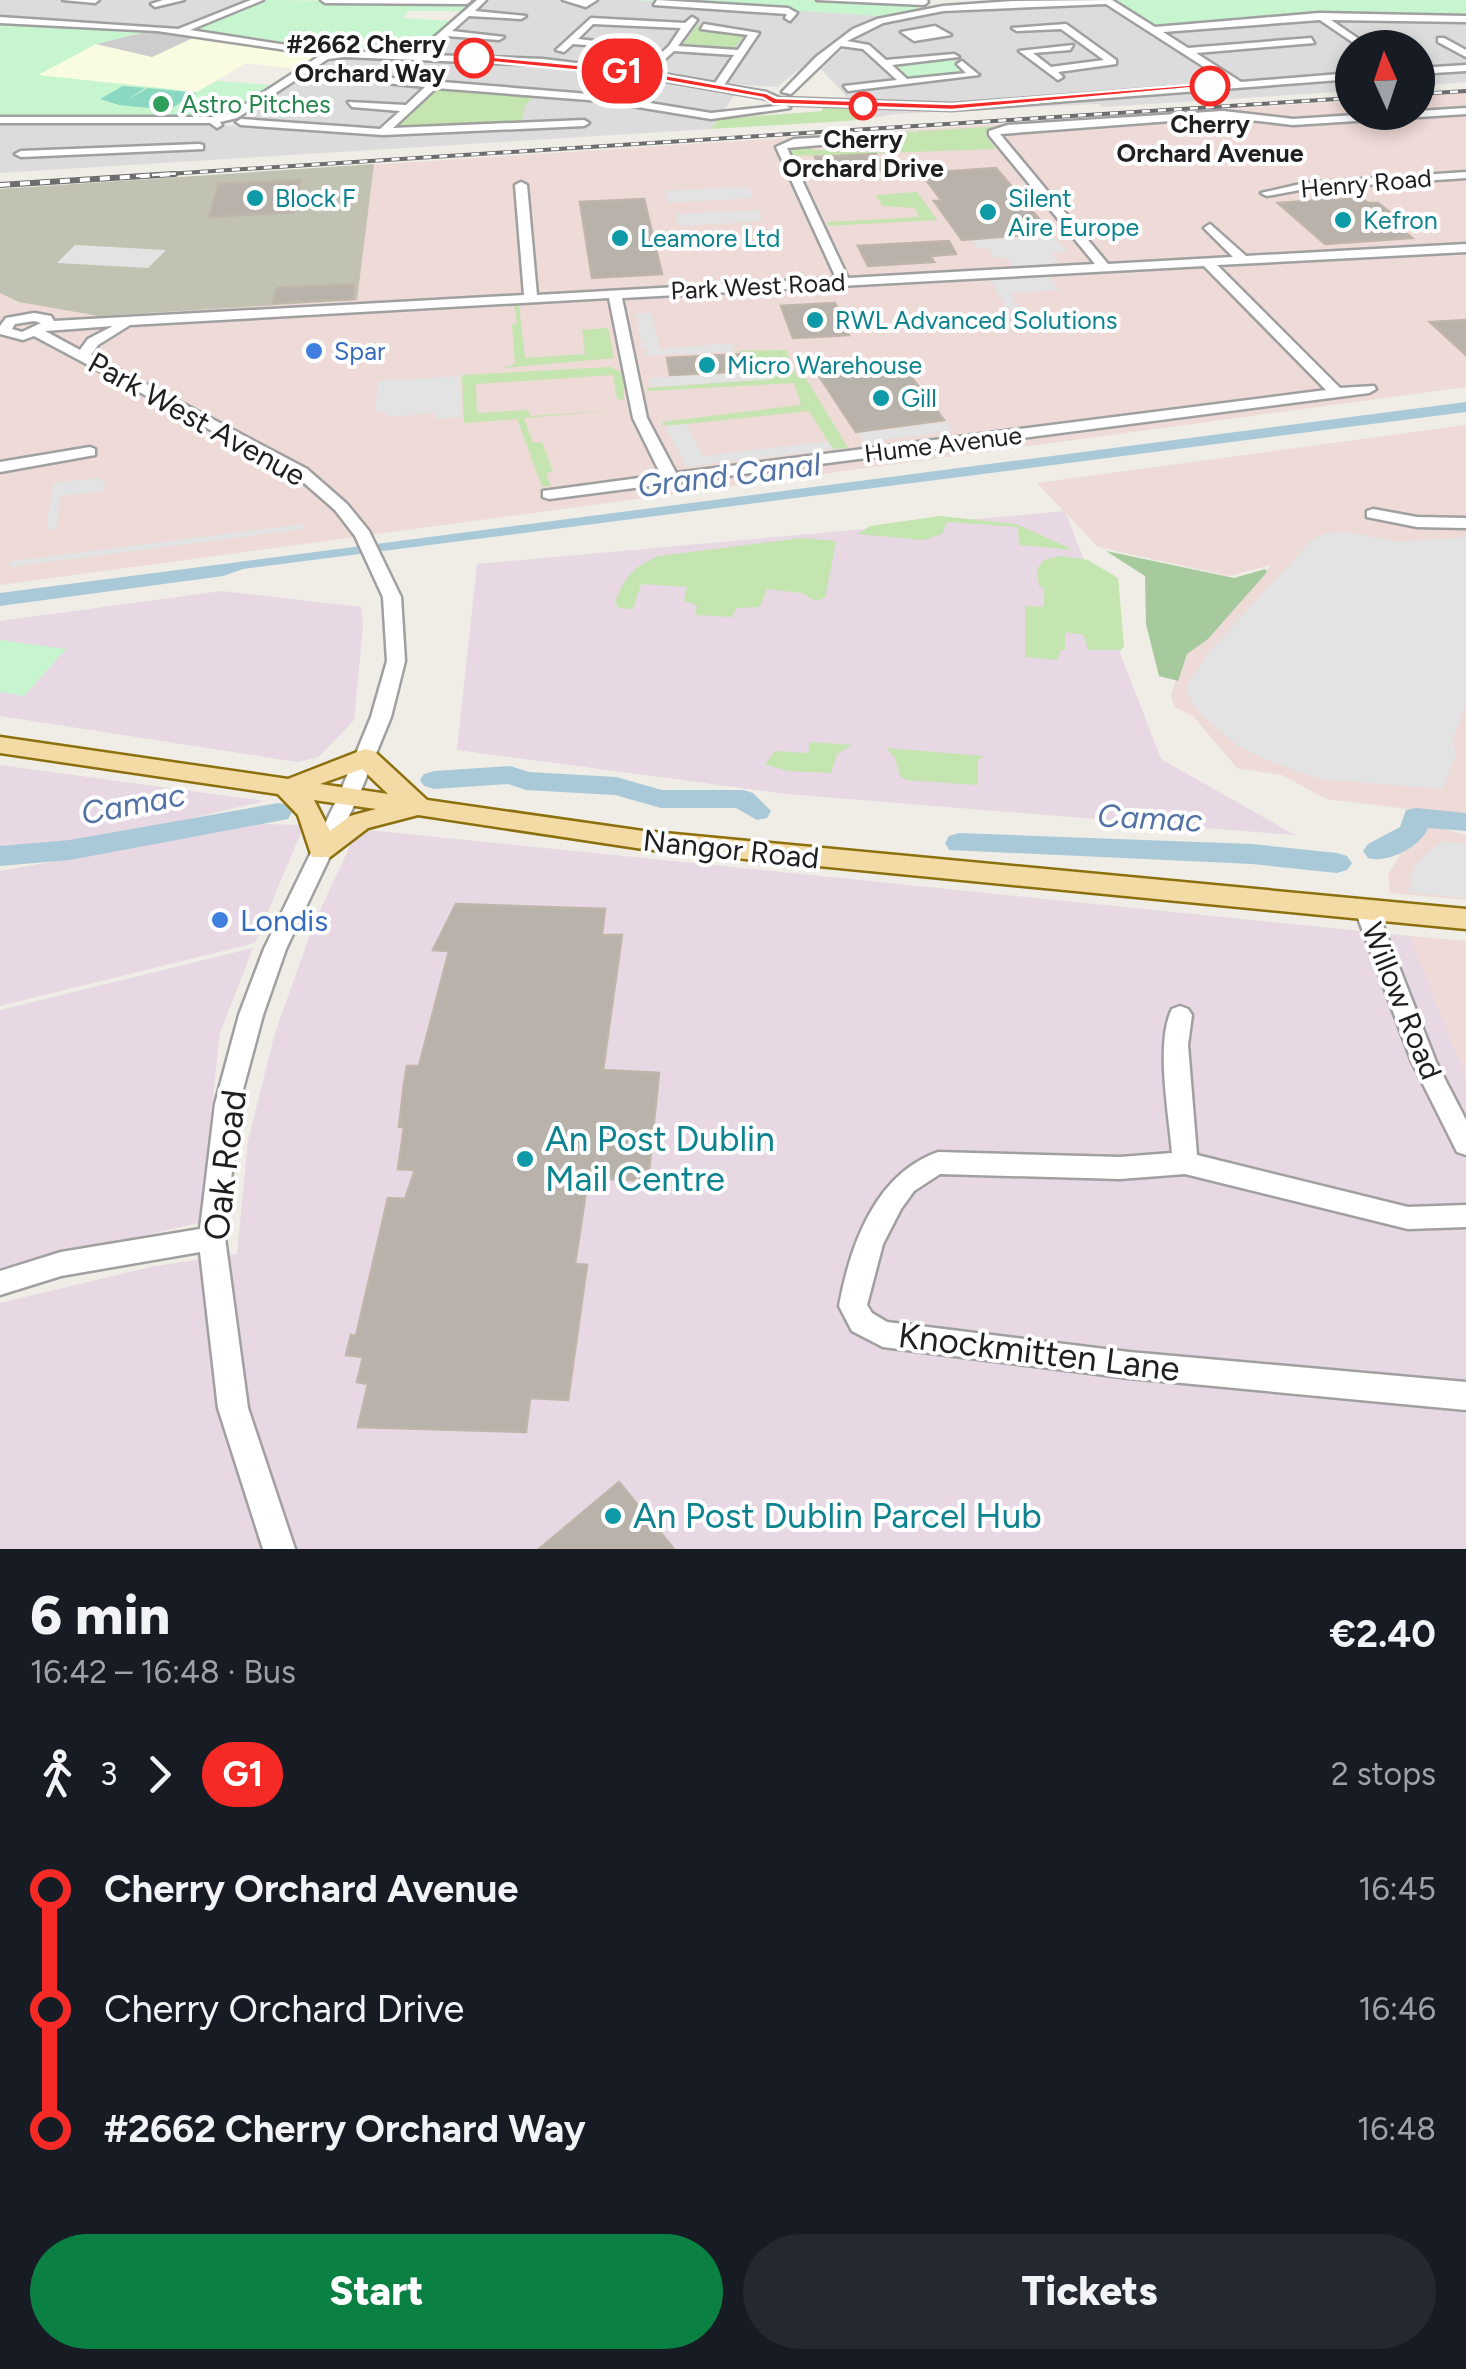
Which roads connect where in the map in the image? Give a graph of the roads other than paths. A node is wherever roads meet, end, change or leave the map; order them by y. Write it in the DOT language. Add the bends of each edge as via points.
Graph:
graph roads {
  1 [pos="67,0"];
  2 [pos="80,0"];
  3 [pos="94,0"];
  4 [pos="180,0"];
  5 [pos="259,0"];
  6 [pos="325,0"];
  7 [pos="482,0"];
  8 [pos="567,0"];
  9 [pos="593,0"];
  10 [pos="821,0"];
  11 [pos="1002,0"];
  12 [pos="1107,0"];
  13 [pos="358,1"];
  14 [pos="658,3"];
  15 [pos="155,4"];
  16 [pos="703,6"];
  17 [pos="926,6"];
  18 [pos="468,7"];
  19 [pos="521,16"];
  20 [pos="1319,16"];
  21 [pos="790,18"];
  22 [pos="1466,18"];
  23 [pos="0,20"];
  24 [pos="688,26"];
  25 [pos="704,28"];
  26 [pos="1017,28"];
  27 [pos="1149,28"];
  28 [pos="1340,30"];
  29 [pos="180,31"];
  30 [pos="444,33"];
  31 [pos="946,35"];
  32 [pos="499,37"];
  33 [pos="1441,40"];
  34 [pos="1311,41"];
  35 [pos="841,43"];
  36 [pos="1275,44"];
  37 [pos="625,45"];
  38 [pos="1070,47"];
  39 [pos="672,48"];
  40 [pos="1187,51"];
  41 [pos="741,53"];
  42 [pos="1290,53"];
  43 [pos="1466,54"];
  44 [pos="322,55"];
  45 [pos="424,56"];
  46 [pos="510,60"];
  47 [pos="884,63"];
  48 [pos="962,64"];
  49 [pos="1466,68"];
  50 [pos="1049,70"];
  51 [pos="1435,71"];
  52 [pos="643,74"];
  53 [pos="1335,77"];
  54 [pos="380,80"];
  55 [pos="906,83"];
  56 [pos="434,84"];
  57 [pos="1238,84"];
  58 [pos="718,86"];
  59 [pos="482,87"];
  60 [pos="848,88"];
  61 [pos="544,93"];
  62 [pos="1084,96"];
  63 [pos="787,100"];
  64 [pos="352,104"];
  65 [pos="406,108"];
  66 [pos="813,108"];
  67 [pos="1466,111"];
  68 [pos="530,114"];
  69 [pos="237,119"];
  70 [pos="0,120"];
  71 [pos="215,123"];
  72 [pos="584,123"];
  73 [pos="103,127"];
  74 [pos="306,129"];
  75 [pos="383,132"];
  76 [pos="294,138"];
  77 [pos="872,138"];
  78 [pos="81,154"];
  79 [pos="8,167"];
  80 [pos="1466,175"];
  81 [pos="521,184"];
  82 [pos="1267,193"];
  83 [pos="1210,228"];
  84 [pos="1466,248"];
  85 [pos="1243,260"];
  86 [pos="1207,262"];
  87 [pos="1105,268"];
  88 [pos="844,282"];
  89 [pos="615,294"];
  90 [pos="531,298"];
  91 [pos="146,320"];
  92 [pos="4,323"];
  93 [pos="44,329"];
  94 [pos="84,356"];
  95 [pos="1368,388"];
  96 [pos="1337,393"];
  97 [pos="90,452"];
  98 [pos="0,467"];
  99 [pos="670,476"];
  100 [pos="549,494"];
  101 [pos="1373,514"];
  102 [pos="1466,523"];
  103 [pos="0,744"];
  104 [pos="364,757"];
  105 [pos="284,786"];
  106 [pos="349,795"];
  107 [pos="426,806"];
  108 [pos="321,852"];
  109 [pos="1366,910"];
  110 [pos="1466,919"];
  111 [pos="1180,1015"];
  112 [pos="1466,1145"];
  113 [pos="1186,1163"];
  114 [pos="1466,1216"];
  115 [pos="212,1238"];
  116 [pos="0,1283"];
  117 [pos="1466,1396"];
  118 [pos="279,1549"];
  1 -- 2 [label="street"];
  2 -- 3 [label="street"];
  4 -- 15 [label="street"];
  5 -- 29 [label="street"];
  6 -- 13 [label="street"];
  7 -- 18 [label="street"];
  8 -- 9 [label="street"];
  10 -- 17 [label="street"];
  11 -- 17 [label="street"];
  12 -- 17 [label="street"];
  12 -- 27 [label="street"];
  13 -- 18 [label="street"];
  14 -- 16 [label="street"];
  16 -- 21 [label="street" via="788,11"];
  16 -- 24 [label="street"];
  17 -- 35 [label="street" via="875,22"];
  18 -- 19 [label="street"];
  18 -- 30 [label="street"];
  20 -- 22 [label="street"];
  20 -- 27 [label="street"];
  20 -- 28 [label="street"];
  23 -- 29 [label="street"];
  24 -- 37 [label="street" via="590,21 565,46"];
  24 -- 39 [label="street"];
  25 -- 41 [label="street" via="753,31"];
  26 -- 50 [label="street" via="1064,26 1113,62"];
  27 -- 40 [label="street"];
  29 -- 44 [label="street"];
  30 -- 32 [label="street"];
  30 -- 45 [label="street"];
  31 -- 47 [label="street" via="944,46 954,57"];
  33 -- 43 [label="street"];
  34 -- 36 [label="street"];
  35 -- 47 [label="street" via="866,47"];
  35 -- 63 [label="street"];
  36 -- 40 [label="street"];
  36 -- 42 [label="street"];
  38 -- 50 [label="street" via="1024,51"];
  39 -- 41 [label="street"];
  39 -- 52 [label="street"];
  40 -- 57 [label="street"];
  41 -- 58 [label="street"];
  44 -- 45 [label="street"];
  44 -- 69 [label="street"];
  45 -- 46 [label="street"];
  46 -- 52 [label="street"];
  46 -- 59 [label="street"];
  47 -- 55 [label="street"];
  48 -- 55 [label="street" via="974,75"];
  49 -- 51 [label="street"];
  50 -- 62 [label="street"];
  52 -- 58 [label="street"];
  53 -- 57 [label="street"];
  54 -- 56 [label="street"];
  55 -- 60 [label="street"];
  56 -- 59 [label="street"];
  56 -- 65 [label="street"];
  57 -- 62 [label="street"];
  58 -- 63 [label="street"];
  59 -- 61 [label="street"];
  61 -- 63 [label="street" via="711,116"];
  61 -- 68 [label="street"];
  62 -- 63 [label="street" via="932,108"];
  63 -- 66 [label="street"];
  64 -- 65 [label="street"];
  65 -- 75 [label="street"];
  67 -- 87 [label="street" via="1293,122 1229,114 996,130 994,139"];
  68 -- 72 [label="street"];
  68 -- 75 [label="street"];
  69 -- 71 [label="street"];
  69 -- 74 [label="street"];
  70 -- 71 [label="street"];
  71 -- 78 [label="street" via="201,151"];
  73 -- 78 [label="street"];
  74 -- 75 [label="street"];
  74 -- 76 [label="street"];
  77 -- 88 [label="street" via="782,146"];
  78 -- 79 [label="street" via="23,152"];
  80 -- 82 [label="street, Henry Road"];
  81 -- 90 [label="street"];
  83 -- 85 [label="street"];
  84 -- 85 [label="street, Park West Road"];
  85 -- 86 [label="street, Park West Road"];
  86 -- 87 [label="street, Park West Road"];
  86 -- 96 [label="street"];
  87 -- 88 [label="street, Park West Road"];
  88 -- 89 [label="street, Park West Road"];
  89 -- 90 [label="street, Park West Road"];
  89 -- 99 [label="street" via="640,418"];
  90 -- 91 [label="street, Park West Road"];
  91 -- 93 [label="street, Park West Road"];
  91 -- 94 [label="street" via="105,333"];
  92 -- 93 [label="street" via="10,335"];
  93 -- 94 [label="street, Park West Avenue"];
  94 -- 104 [label="street, Park West Avenue" via="301,472 363,535 384,572 397,622 396,660"];
  95 -- 96 [label="street, Hume Avenue"];
  96 -- 99 [label="street, Hume Avenue"];
  97 -- 98 [label="street"];
  99 -- 100 [label="street, Hume Avenue"];
  101 -- 102 [label="street"];
  103 -- 105 [label="main road"];
  104 -- 105 [label="main road"];
  104 -- 106 [label="street, Park West Avenue"];
  104 -- 107 [label="main road" via="407,798"];
  105 -- 106 [label="main road"];
  105 -- 108 [label="main road" via="317,819"];
  106 -- 107 [label="main road"];
  106 -- 108 [label="street, Oak Road"];
  107 -- 108 [label="main road" via="359,822"];
  107 -- 109 [label="main road, Nangor Road" via="484,815 493,833 576,847 642,840"];
  108 -- 115 [label="street, Oak Road" via="251,1015 227,1104"];
  109 -- 110 [label="main road, Nangor Road"];
  109 -- 112 [label="street, Willow Road" via="1424,1062"];
  111 -- 113 [label="street" via="1176,1046"];
  113 -- 114 [label="street, Knockmitten Lane" via="1408,1218"];
  113 -- 117 [label="street, Knockmitten Lane" via="924,1166 883,1216 864,1257 853,1306 862,1322 883,1334"];
  115 -- 116 [label="street" via="61,1264"];
  115 -- 118 [label="street, Oak Road" via="232,1408"];
}
